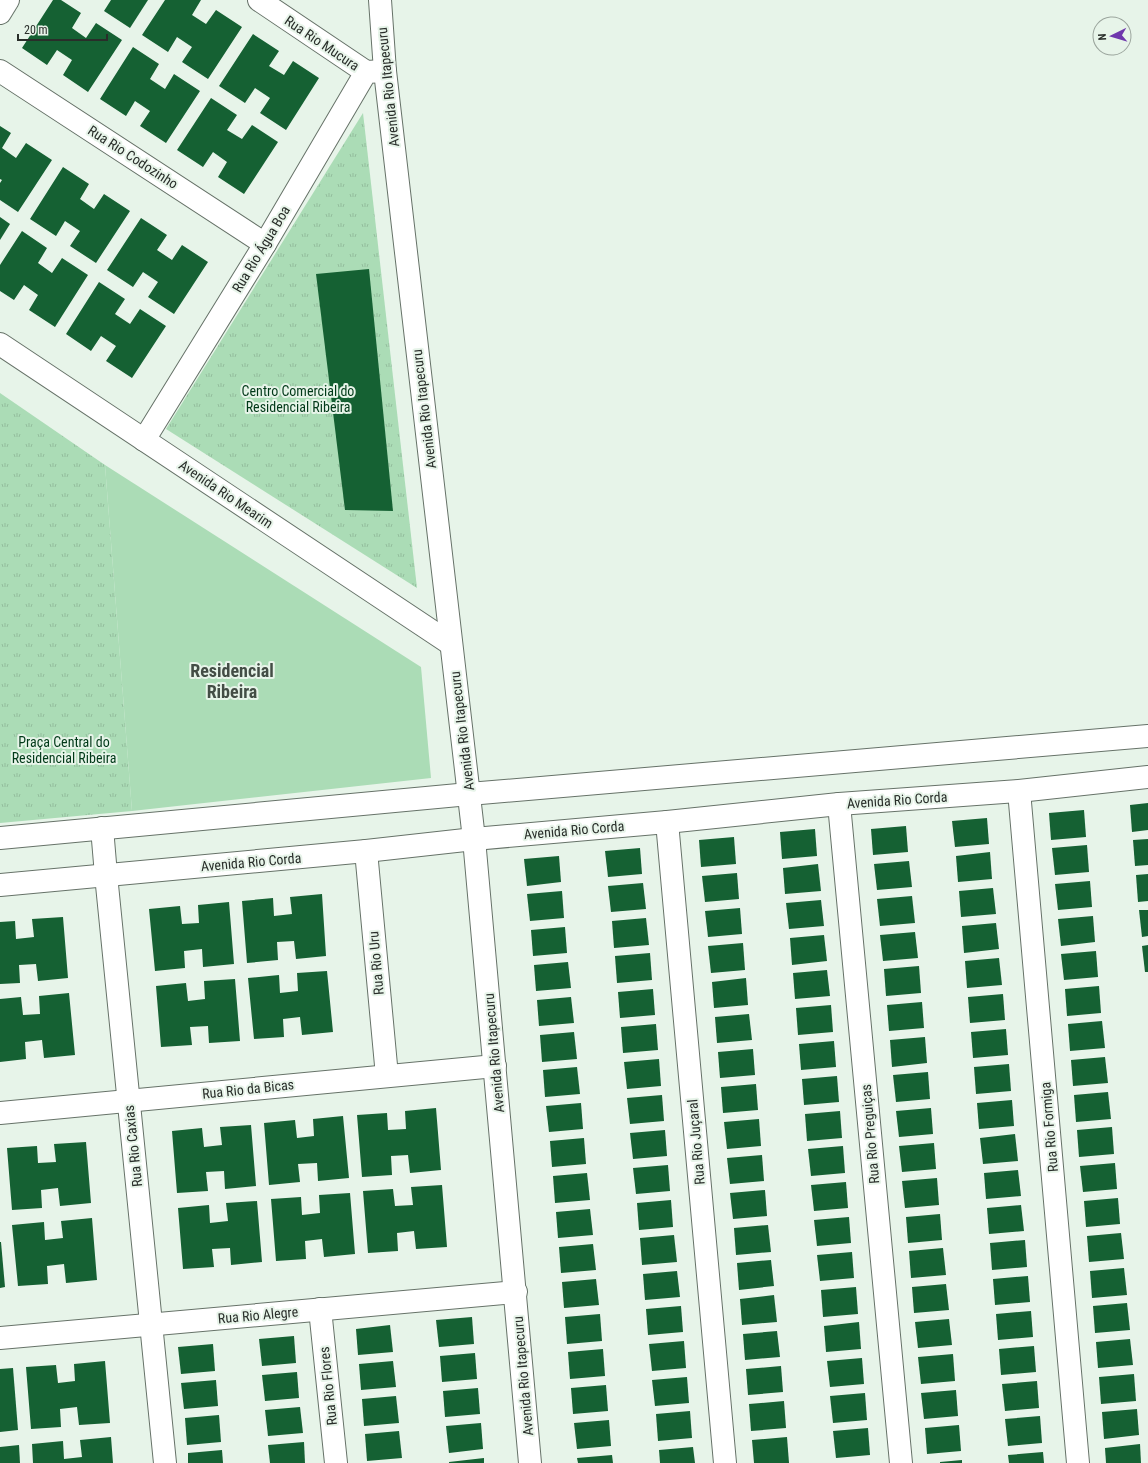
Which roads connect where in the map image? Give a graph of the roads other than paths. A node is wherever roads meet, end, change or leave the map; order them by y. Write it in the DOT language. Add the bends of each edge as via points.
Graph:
graph roads {
  1 [pos="8,0"];
  2 [pos="259,0"];
  3 [pos="380,0"];
  4 [pos="0,13"];
  5 [pos="0,70"];
  6 [pos="375,72"];
  7 [pos="265,244"];
  8 [pos="0,344"];
  9 [pos="144,440"];
  10 [pos="452,644"];
  11 [pos="1148,736"];
  12 [pos="1148,777"];
  13 [pos="1019,791"];
  14 [pos="469,794"];
  15 [pos="838,804"];
  16 [pos="667,822"];
  17 [pos="102,828"];
  18 [pos="0,838"];
  19 [pos="474,839"];
  20 [pos="366,851"];
  21 [pos="106,875"];
  22 [pos="0,885"];
  23 [pos="495,1066"];
  24 [pos="386,1076"];
  25 [pos="129,1101"];
  26 [pos="0,1113"];
  27 [pos="516,1292"];
  28 [pos="320,1309"];
  29 [pos="151,1325"];
  30 [pos="0,1338"];
  31 [pos="165,1463"];
  32 [pos="336,1463"];
  33 [pos="530,1463"];
  34 [pos="725,1463"];
  35 [pos="900,1463"];
  36 [pos="1078,1463"];
  1 -- 4 [label="street"];
  2 -- 6 [label="street, Rua Rio Mucura"];
  3 -- 6 [label="street, Avenida Rio Itapecuru"];
  5 -- 7 [label="street, Rua Rio Codozinho"];
  6 -- 7 [label="street, Rua Rio Água Boa"];
  6 -- 10 [label="street, Avenida Rio Itapecuru"];
  7 -- 9 [label="street, Rua Rio Água Boa"];
  8 -- 9 [label="street, Avenida Rio Mearim"];
  9 -- 10 [label="street, Avenida Rio Mearim"];
  10 -- 14 [label="street, Avenida Rio Itapecuru"];
  11 -- 14 [label="street"];
  12 -- 13 [label="street, Avenida Rio Corda"];
  13 -- 15 [label="street, Avenida Rio Corda"];
  13 -- 36 [label="street, Rua Rio Formiga"];
  14 -- 17 [label="street"];
  14 -- 19 [label="street, Avenida Rio Itapecuru"];
  15 -- 16 [label="street, Avenida Rio Corda"];
  15 -- 35 [label="street, Rua Rio Preguiças"];
  16 -- 19 [label="street, Avenida Rio Corda"];
  16 -- 34 [label="street, Rua Rio Juçaral"];
  17 -- 18 [label="street"];
  17 -- 21 [label="street, Rua Rio Caxias"];
  19 -- 20 [label="street, Avenida Rio Corda"];
  19 -- 23 [label="street, Avenida Rio Itapecuru"];
  20 -- 21 [label="street, Avenida Rio Corda"];
  20 -- 24 [label="street, Rua Rio Uru"];
  21 -- 22 [label="street, Avenida Rio Corda"];
  21 -- 25 [label="street, Rua Rio Caxias"];
  23 -- 24 [label="street, Rua Rio da Bicas"];
  23 -- 27 [label="street, Avenida Rio Itapecuru"];
  24 -- 25 [label="street, Rua Rio da Bicas"];
  25 -- 26 [label="street, Rua Rio da Bicas"];
  25 -- 29 [label="street, Rua Rio Caxias"];
  27 -- 28 [label="street, Rua Rio Alegre"];
  27 -- 33 [label="street, Avenida Rio Itapecuru"];
  28 -- 29 [label="street, Rua Rio Alegre"];
  28 -- 32 [label="street, Rua Rio Flores"];
  29 -- 30 [label="street, Rua Rio Alegre"];
  29 -- 31 [label="street, Rua Rio Caxias"];
}
